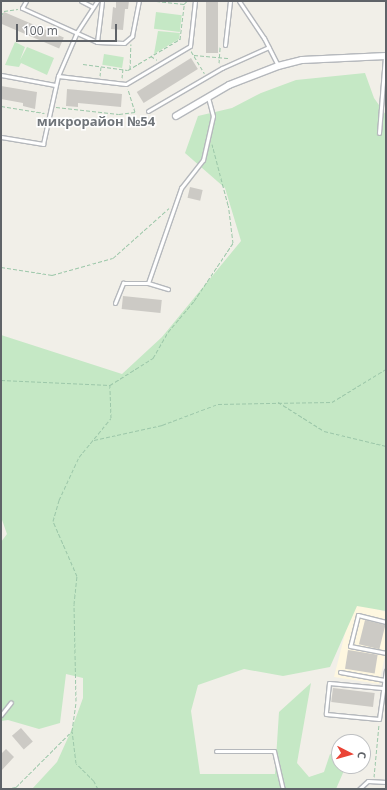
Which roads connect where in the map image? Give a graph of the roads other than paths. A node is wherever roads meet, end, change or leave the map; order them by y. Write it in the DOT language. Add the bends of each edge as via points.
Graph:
graph roads {
  1 [pos="26,1"];
  2 [pos="81,1"];
  3 [pos="97,1"];
  4 [pos="102,1"];
  5 [pos="139,1"];
  6 [pos="195,1"];
  7 [pos="230,1"];
  8 [pos="239,1"];
  9 [pos="93,7"];
  10 [pos="77,32"];
  11 [pos="97,42"];
  12 [pos="225,45"];
  13 [pos="269,47"];
  14 [pos="386,56"];
  15 [pos="278,66"];
  16 [pos="1,74"];
  17 [pos="58,76"];
  18 [pos="55,85"];
  19 [pos="208,97"];
  20 [pos="148,111"];
  21 [pos="176,116"];
  22 [pos="379,133"];
  23 [pos="1,137"];
  24 [pos="148,283"];
  25 [pos="168,289"];
  26 [pos="115,303"];
  27 [pos="386,622"];
  28 [pos="386,653"];
  29 [pos="386,670"];
  30 [pos="340,672"];
  31 [pos="384,681"];
  32 [pos="382,688"];
  33 [pos="11,702"];
  34 [pos="381,704"];
  35 [pos="386,705"];
  36 [pos="1,715"];
  37 [pos="216,751"];
  38 [pos="386,782"];
  39 [pos="283,789"];
  40 [pos="359,789"];
  1 -- 10 [label="lane" via="22,8"];
  2 -- 9 [label="lane"];
  3 -- 9 [label="lane"];
  4 -- 11 [label="lane"];
  5 -- 11 [label="lane" via="129,40 124,43"];
  6 -- 17 [label="lane" via="189,47 126,84"];
  7 -- 12 [label="lane"];
  8 -- 13 [label="lane"];
  9 -- 10 [label="lane"];
  10 -- 11 [label="lane"];
  10 -- 17 [label="lane"];
  13 -- 15 [label="lane"];
  13 -- 20 [label="lane" via="206,76"];
  14 -- 15 [label="street" via="302,60"];
  14 -- 22 [label="lane"];
  15 -- 19 [label="street" via="229,85"];
  16 -- 18 [label="lane"];
  17 -- 18 [label="lane"];
  18 -- 23 [label="lane" via="43,144"];
  19 -- 21 [label="street"];
  19 -- 24 [label="lane" via="213,116 203,160 181,188"];
  24 -- 25 [label="lane"];
  24 -- 26 [label="lane" via="123,283"];
  27 -- 28 [label="lane" via="358,615 350,646"];
  29 -- 31 [label="lane"];
  30 -- 31 [label="lane"];
  31 -- 32 [label="lane"];
  32 -- 34 [label="lane"];
  32 -- 34 [label="lane" via="329,683 326,714 379,719"];
  33 -- 36 [label="lane"];
  34 -- 35 [label="lane"];
  37 -- 39 [label="lane" via="274,751"];
  38 -- 40 [label="lane" via="368,781"];
}
